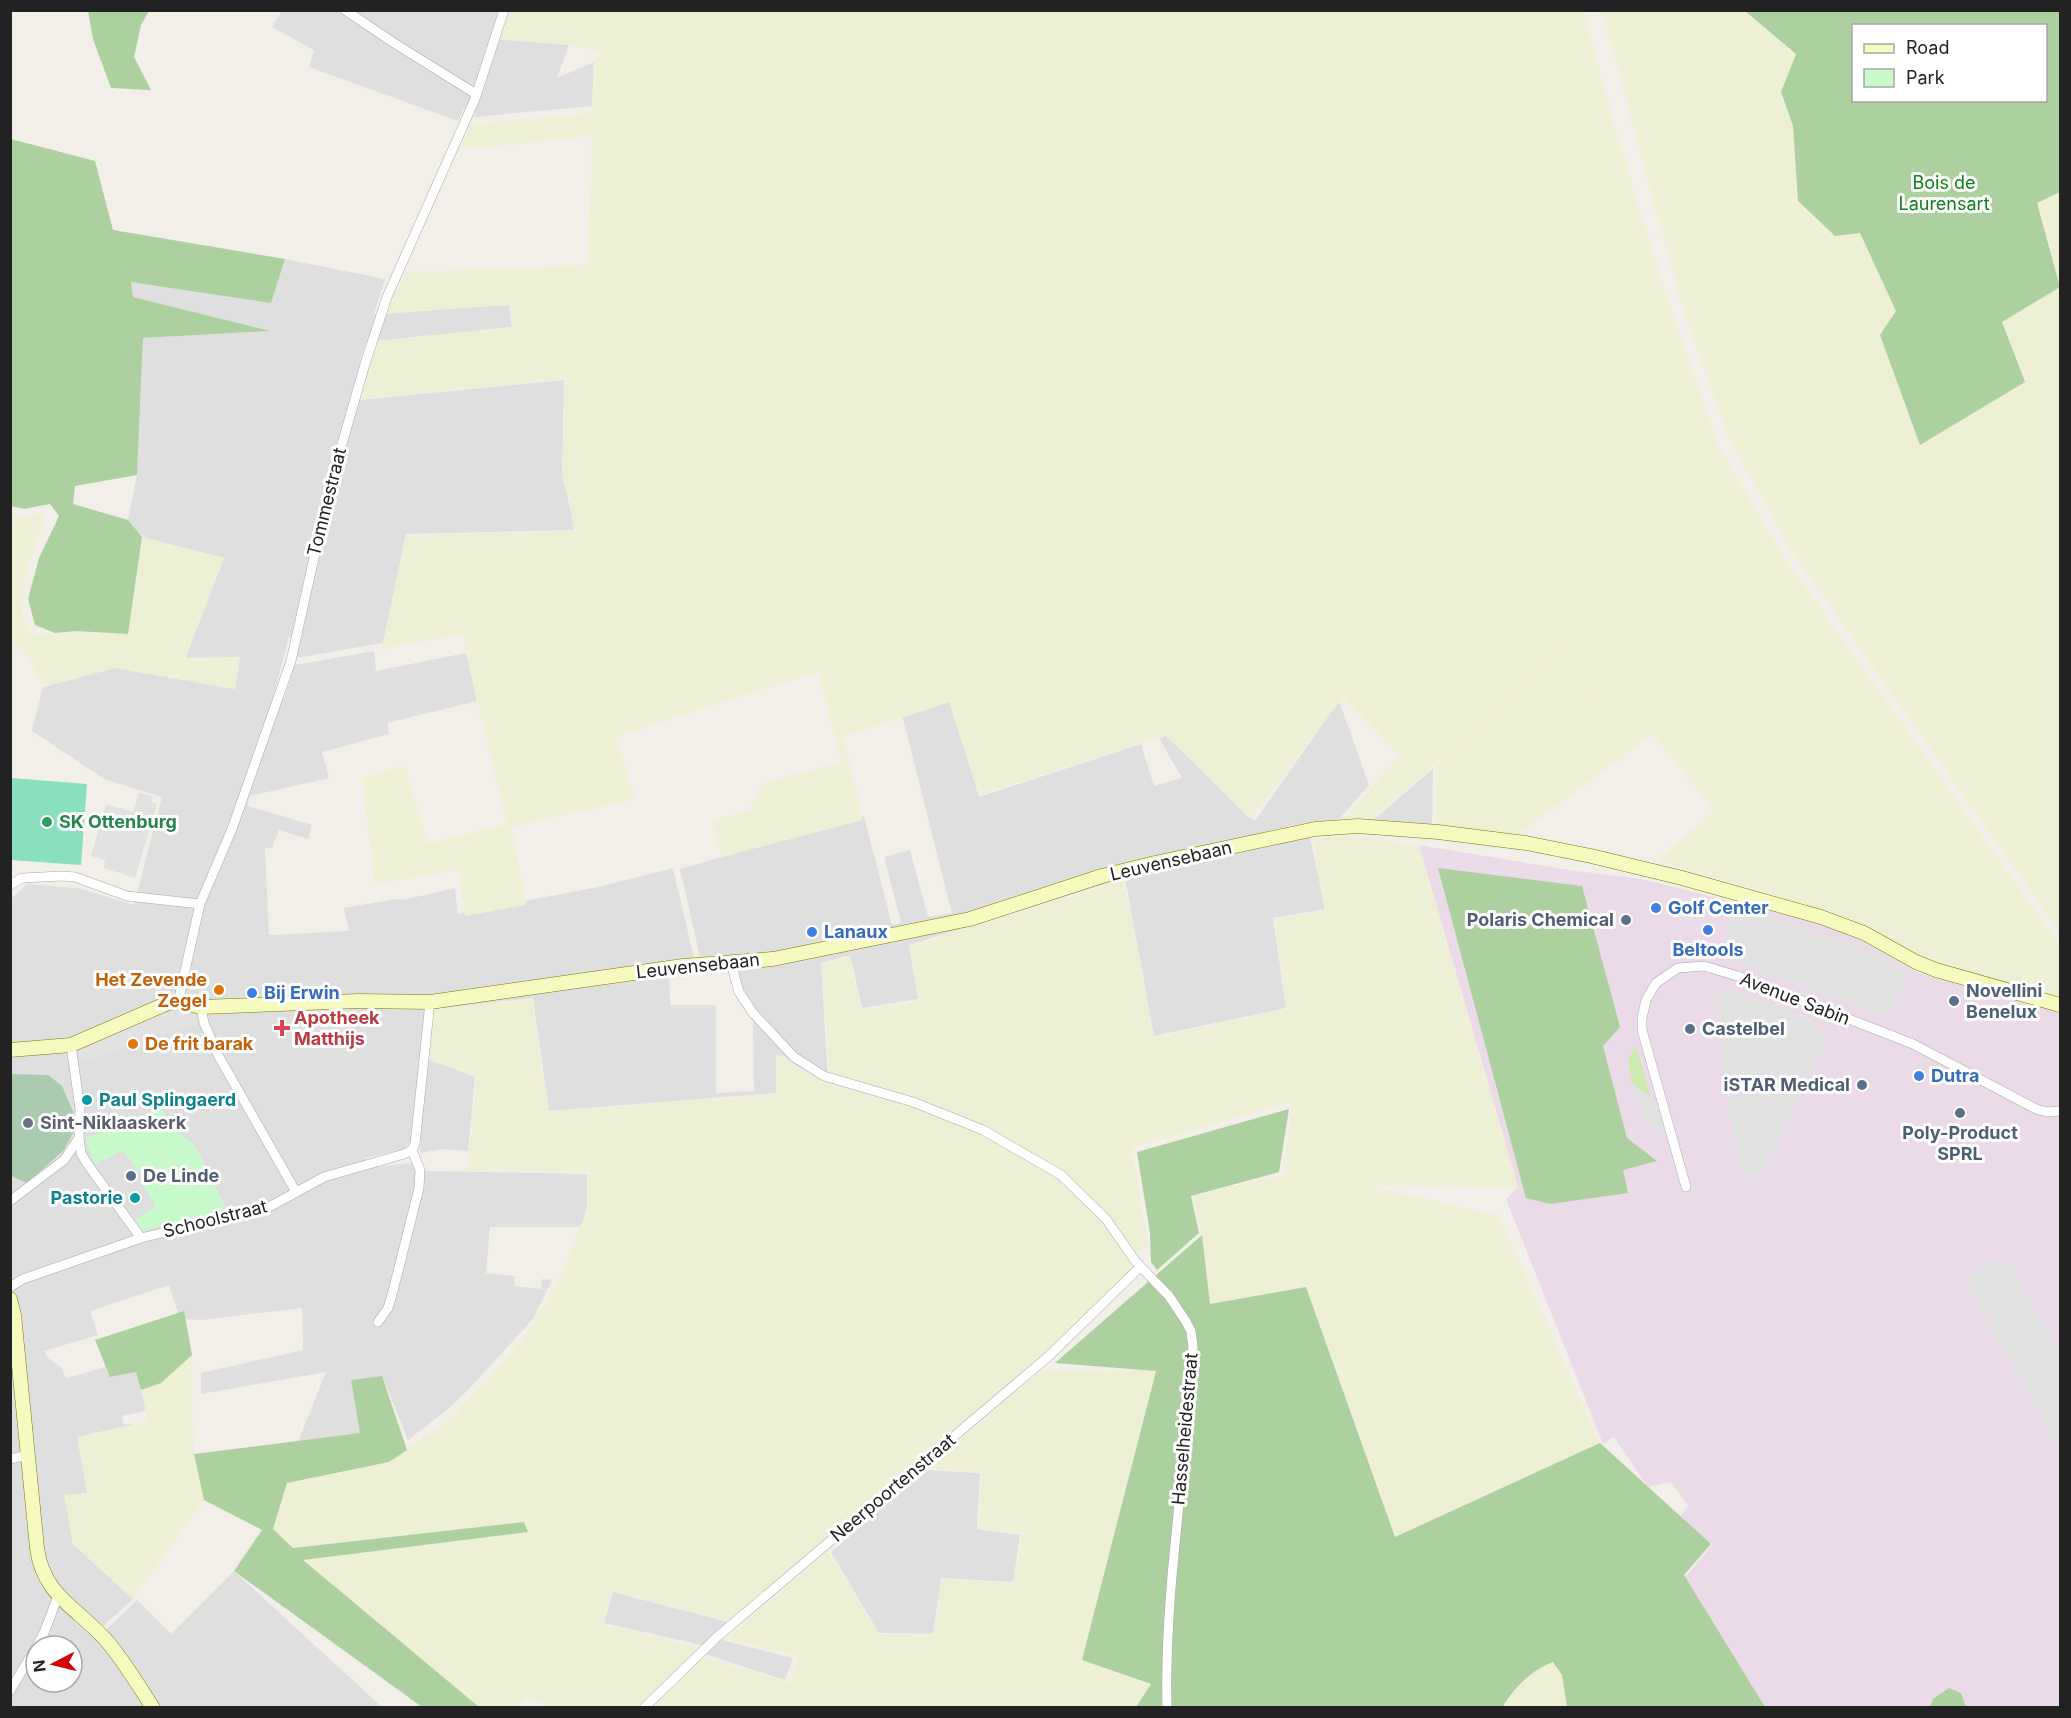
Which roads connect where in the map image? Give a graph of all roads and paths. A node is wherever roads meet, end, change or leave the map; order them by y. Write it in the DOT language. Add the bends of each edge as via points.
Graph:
graph roads {
  1 [pos="345,10"];
  2 [pos="504,10"];
  3 [pos="476,94"];
  4 [pos="10,885"];
  5 [pos="200,904"];
  6 [pos="731,963"];
  7 [pos="178,1002"];
  8 [pos="430,1002"];
  9 [pos="2061,1005"];
  10 [pos="201,1007"];
  11 [pos="71,1045"];
  12 [pos="10,1050"];
  13 [pos="2061,1111"];
  14 [pos="79,1138"];
  15 [pos="412,1150"];
  16 [pos="64,1160"];
  17 [pos="86,1162"];
  18 [pos="1686,1187"];
  19 [pos="296,1192"];
  20 [pos="10,1201"];
  21 [pos="141,1238"];
  22 [pos="1140,1267"];
  23 [pos="10,1287"];
  24 [pos="10,1299"];
  25 [pos="378,1322"];
  26 [pos="28,1455"];
  27 [pos="10,1459"];
  28 [pos="58,1596"];
  29 [pos="43,1634"];
  30 [pos="24,1667"];
  31 [pos="10,1691"];
  32 [pos="153,1707"];
  33 [pos="644,1707"];
  34 [pos="1167,1707"];
  1 -- 3 [label="street"];
  2 -- 3 [label="street, Tommestraat"];
  3 -- 5 [label="street, Tommestraat" via="387,297 330,486 291,661 229,838"];
  4 -- 5 [label="street" via="22,878 75,877 127,896"];
  5 -- 7 [label="street, Tommestraat"];
  6 -- 8 [label="street, Leuvensebaan" via="683,966"];
  6 -- 9 [label="street, Leuvensebaan" via="773,959 970,919 1102,876 1302,831 1337,826 1380,827 1562,849 1682,878 1821,917 1864,933 1936,970"];
  6 -- 22 [label="street, Hasselheidestraat" via="739,992 753,1013 794,1057 824,1076 913,1102 983,1130 1061,1175 1106,1219"];
  7 -- 10 [label="street, Leuvensebaan"];
  7 -- 11 [label="street, Leuvensebaan"];
  8 -- 10 [label="street, Leuvensebaan"];
  8 -- 15 [label="street"];
  10 -- 19 [label="street" via="218,1055"];
  11 -- 12 [label="street, Leuvensebaan"];
  11 -- 14 [label="street" via="80,1109"];
  13 -- 18 [label="street, Avenue Sabin" via="2036,1109 1914,1044 1744,978 1704,966 1677,968 1656,983 1647,1000 1642,1030"];
  14 -- 16 [label="street"];
  14 -- 17 [label="street"];
  15 -- 19 [label="street, Schoolstraat" via="324,1177"];
  15 -- 25 [label="street" via="420,1170 419,1188 392,1295"];
  16 -- 17 [label="street"];
  16 -- 20 [label="street"];
  17 -- 21 [label="street"];
  19 -- 21 [label="street, Schoolstraat" via="269,1207"];
  21 -- 23 [label="street, Schoolstraat"];
  22 -- 33 [label="street, Neerpoortenstraat" via="1050,1354 717,1637"];
  22 -- 34 [label="street, Hasselheidestraat" via="1169,1296 1185,1320 1193,1347 1171,1590"];
  24 -- 26 [label="street"];
  26 -- 27 [label="street"];
  26 -- 28 [label="street" via="39,1561"];
  28 -- 29 [label="street"];
  28 -- 32 [label="street" via="105,1639"];
  30 -- 31 [label="street"];
}
